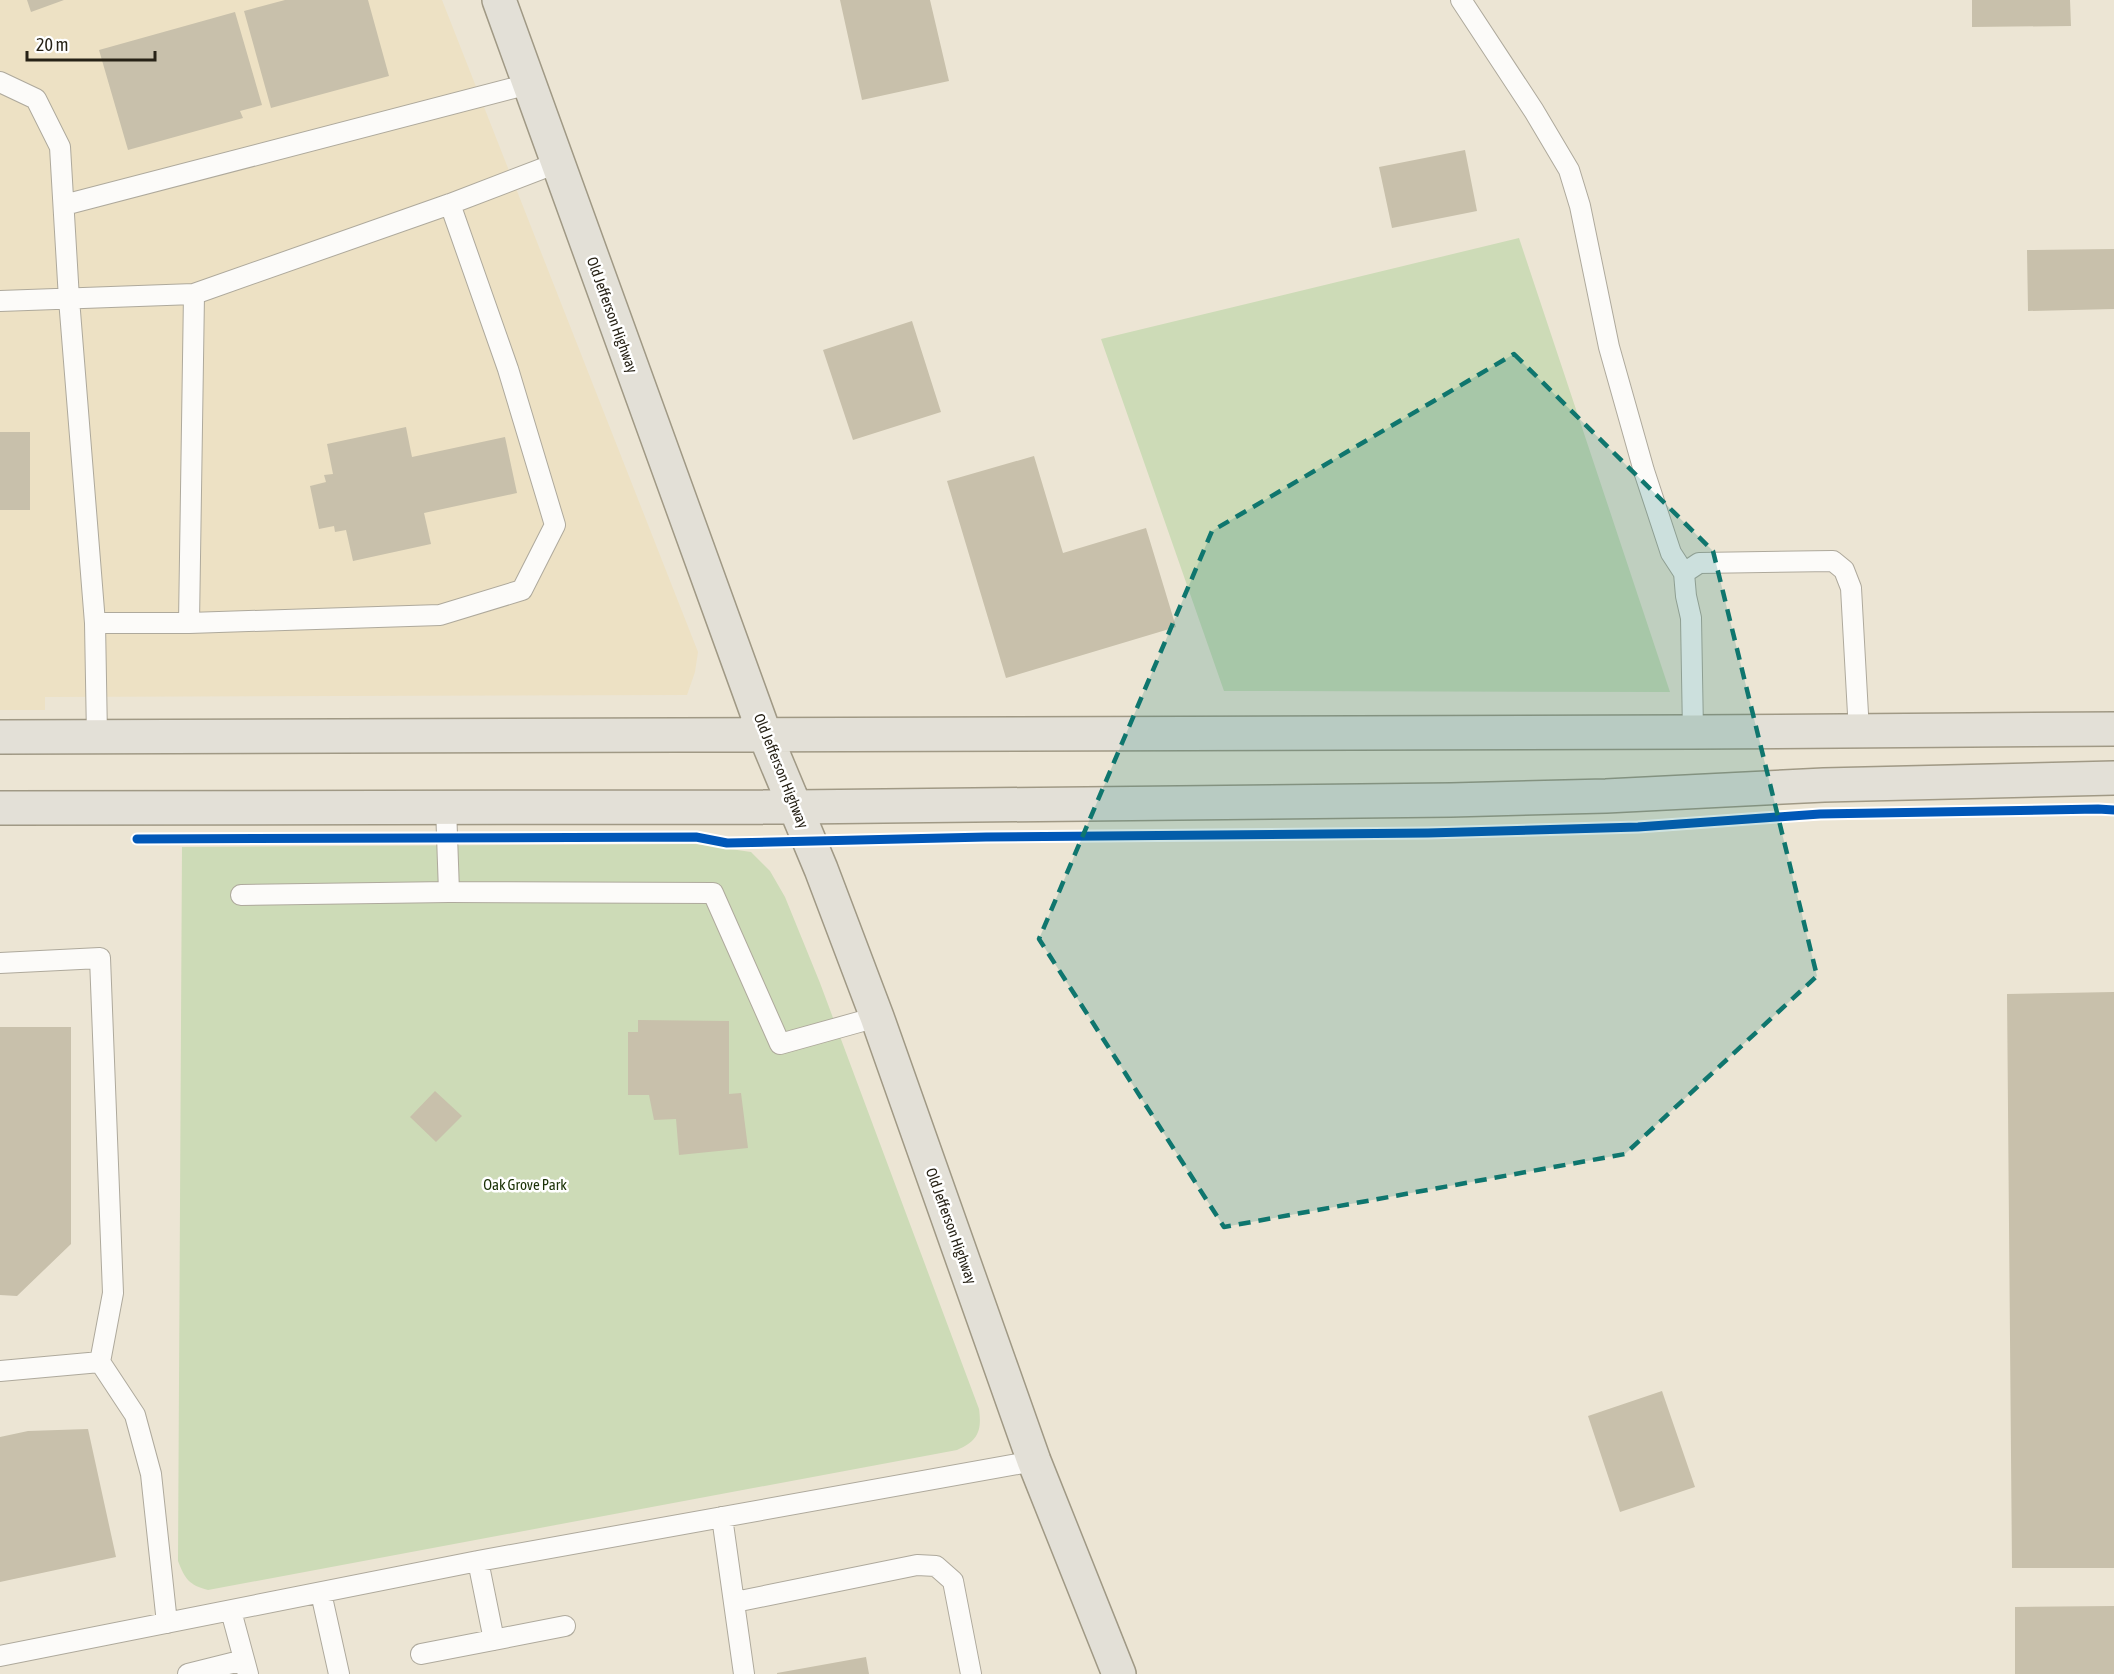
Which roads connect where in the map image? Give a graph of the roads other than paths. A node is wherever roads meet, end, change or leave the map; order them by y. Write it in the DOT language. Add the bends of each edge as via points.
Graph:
graph roads {
  1 [pos="499,0"];
  2 [pos="1461,0"];
  3 [pos="0,82"];
  4 [pos="529,84"];
  5 [pos="558,163"];
  6 [pos="450,204"];
  7 [pos="64,205"];
  8 [pos="194,294"];
  9 [pos="69,299"];
  10 [pos="0,301"];
  11 [pos="1684,573"];
  12 [pos="189,622"];
  13 [pos="95,623"];
  14 [pos="2114,729"];
  15 [pos="1693,732"];
  16 [pos="1858,732"];
  17 [pos="765,735"];
  18 [pos="0,737"];
  19 [pos="97,737"];
  20 [pos="2114,778"];
  21 [pos="446,807"];
  22 [pos="795,807"];
  23 [pos="0,808"];
  24 [pos="449,892"];
  25 [pos="241,895"];
  26 [pos="0,963"];
  27 [pos="877,1017"];
  28 [pos="100,1362"];
  29 [pos="0,1371"];
  30 [pos="1034,1461"];
  31 [pos="722,1517"];
  32 [pos="478,1561"];
  33 [pos="321,1593"];
  34 [pos="735,1602"];
  35 [pos="231,1611"];
  36 [pos="167,1623"];
  37 [pos="565,1626"];
  38 [pos="494,1640"];
  39 [pos="421,1654"];
  40 [pos="0,1656"];
  41 [pos="246,1667"];
  42 [pos="189,1674"];
  43 [pos="339,1674"];
  44 [pos="744,1674"];
  45 [pos="971,1674"];
  46 [pos="1119,1674"];
  1 -- 4 [label="main road, Old Jefferson Highway"];
  2 -- 11 [label="lane" via="1569,170 1581,206 1609,347 1641,460 1671,553"];
  3 -- 7 [label="lane" via="36,99 60,147"];
  4 -- 5 [label="main road, Old Jefferson Highway"];
  4 -- 7 [label="lane"];
  5 -- 6 [label="lane"];
  5 -- 17 [label="main road, Old Jefferson Highway"];
  6 -- 8 [label="lane"];
  6 -- 12 [label="lane" via="508,369 555,525 522,590 440,615"];
  7 -- 9 [label="lane"];
  8 -- 9 [label="lane"];
  8 -- 12 [label="lane"];
  9 -- 10 [label="lane"];
  9 -- 13 [label="lane"];
  11 -- 15 [label="lane" via="1691,618"];
  11 -- 16 [label="lane" via="1699,563 1833,561 1844,570 1851,588"];
  12 -- 13 [label="lane"];
  13 -- 19 [label="lane"];
  14 -- 16 [label="main road"];
  15 -- 16 [label="main road"];
  15 -- 17 [label="main road"];
  17 -- 19 [label="main road"];
  17 -- 22 [label="main road, Old Jefferson Highway"];
  18 -- 19 [label="main road"];
  20 -- 22 [label="main road" via="1824,785 1451,801"];
  21 -- 22 [label="main road"];
  21 -- 23 [label="main road"];
  21 -- 24 [label="lane"];
  22 -- 27 [label="main road, Old Jefferson Highway"];
  24 -- 25 [label="lane"];
  24 -- 27 [label="lane" via="713,893 780,1044"];
  26 -- 28 [label="lane" via="100,958 113,1293"];
  27 -- 30 [label="main road, Old Jefferson Highway"];
  28 -- 29 [label="lane"];
  28 -- 36 [label="lane" via="135,1414 151,1474"];
  30 -- 31 [label="lane"];
  30 -- 46 [label="main road, Old Jefferson Highway"];
  31 -- 32 [label="lane"];
  31 -- 34 [label="lane"];
  32 -- 33 [label="lane"];
  32 -- 38 [label="lane"];
  33 -- 35 [label="lane"];
  33 -- 43 [label="lane"];
  34 -- 44 [label="lane"];
  34 -- 45 [label="lane" via="917,1565 936,1566 953,1581"];
  35 -- 36 [label="lane"];
  35 -- 41 [label="lane"];
  36 -- 40 [label="lane"];
  37 -- 38 [label="lane"];
  38 -- 39 [label="lane"];
  41 -- 42 [label="lane"];
}
